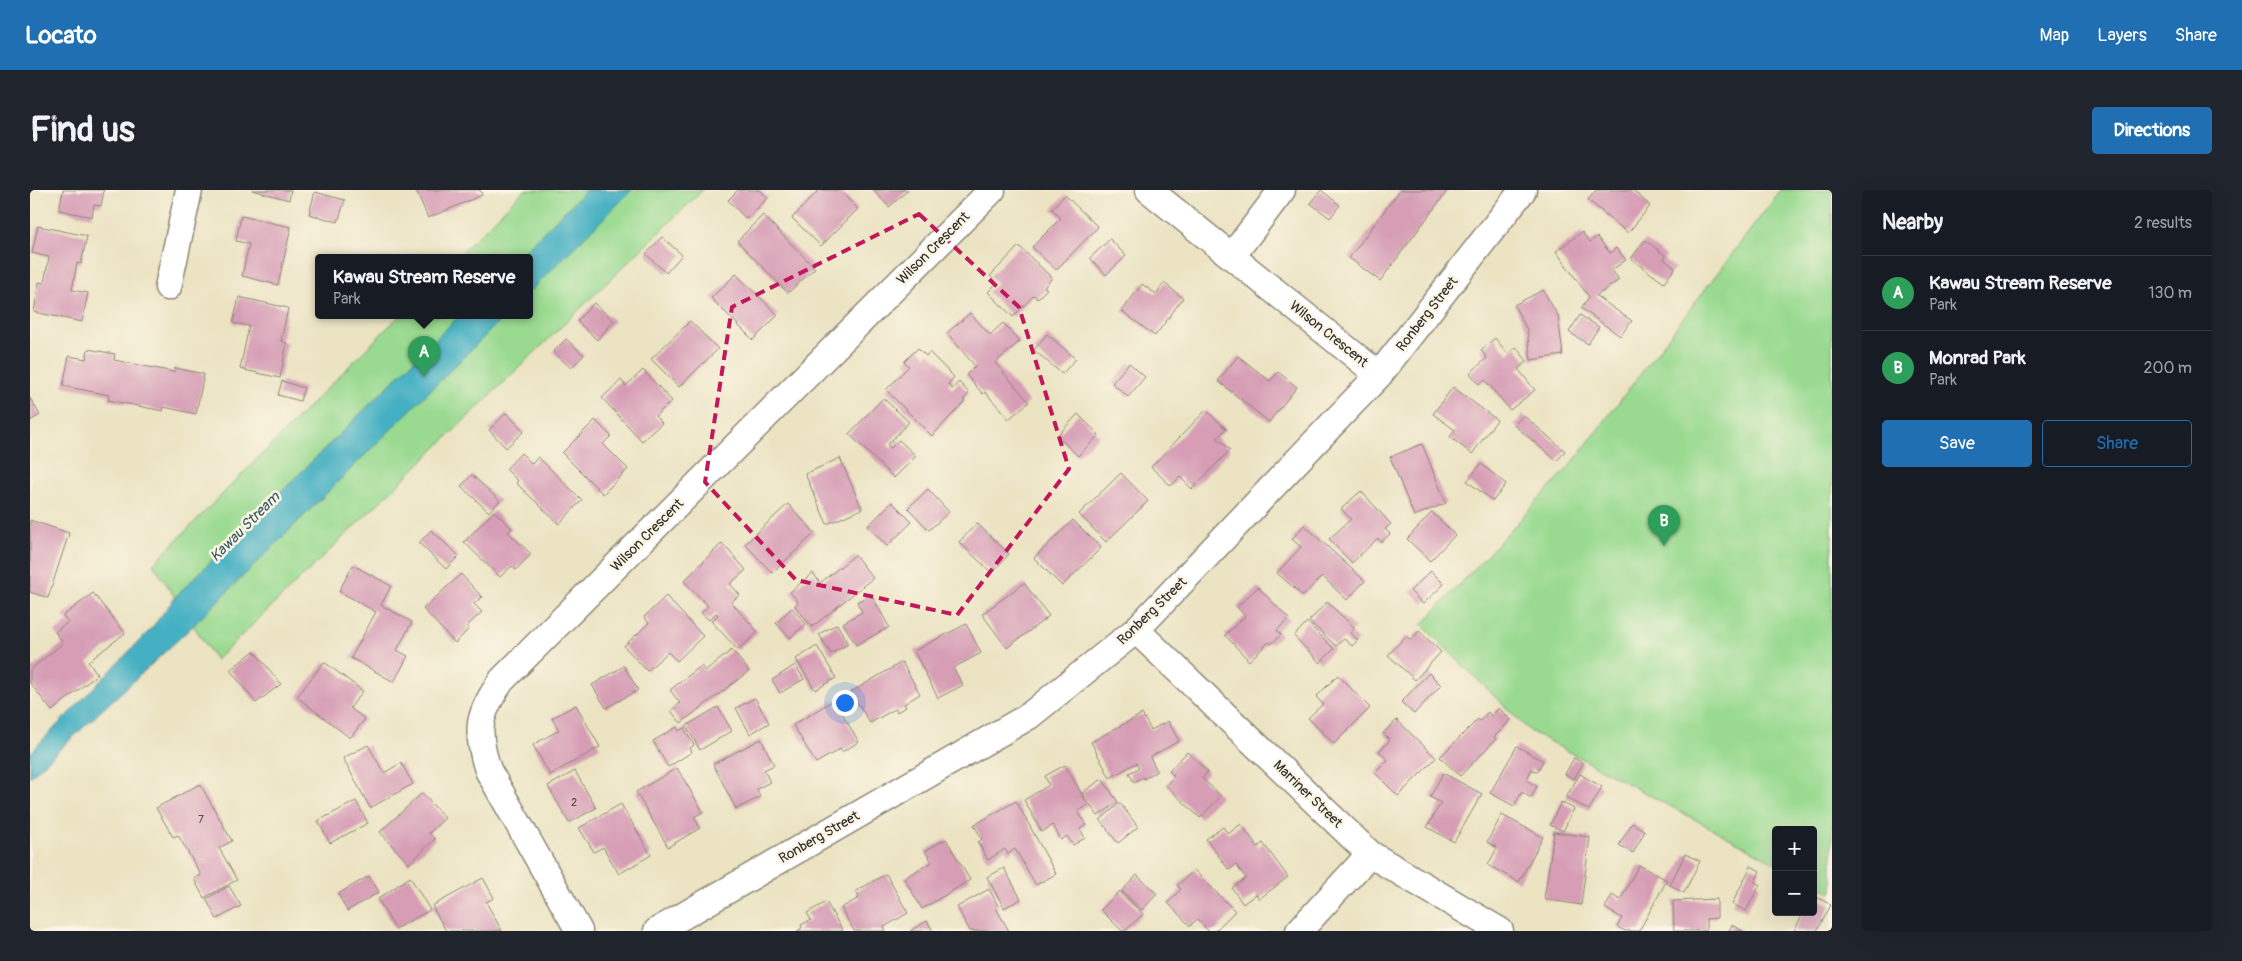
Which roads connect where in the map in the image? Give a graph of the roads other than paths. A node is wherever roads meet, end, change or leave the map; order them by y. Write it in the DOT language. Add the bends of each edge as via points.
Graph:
graph roads {
  1 [pos="188,190"];
  2 [pos="992,190"];
  3 [pos="1149,190"];
  4 [pos="1282,190"];
  5 [pos="1524,190"];
  6 [pos="1232,256"];
  7 [pos="168,286"];
  8 [pos="1379,375"];
  9 [pos="1136,630"];
  10 [pos="1370,854"];
  11 [pos="579,931"];
  12 [pos="657,931"];
  13 [pos="1299,931"];
  14 [pos="1500,931"];
  1 -- 7 [label="street"];
  2 -- 11 [label="street, Wilson Crescent" via="507,674 490,696 480,726 480,746 488,770"];
  3 -- 6 [label="street, Wilson Crescent"];
  4 -- 6 [label="street"];
  5 -- 8 [label="street, Ronberg Street"];
  6 -- 8 [label="street, Wilson Crescent"];
  8 -- 9 [label="street, Ronberg Street"];
  9 -- 10 [label="street, Marriner Street"];
  9 -- 12 [label="street, Ronberg Street" via="1029,716"];
  10 -- 13 [label="street"];
  10 -- 14 [label="street, Marriner Street"];
}
